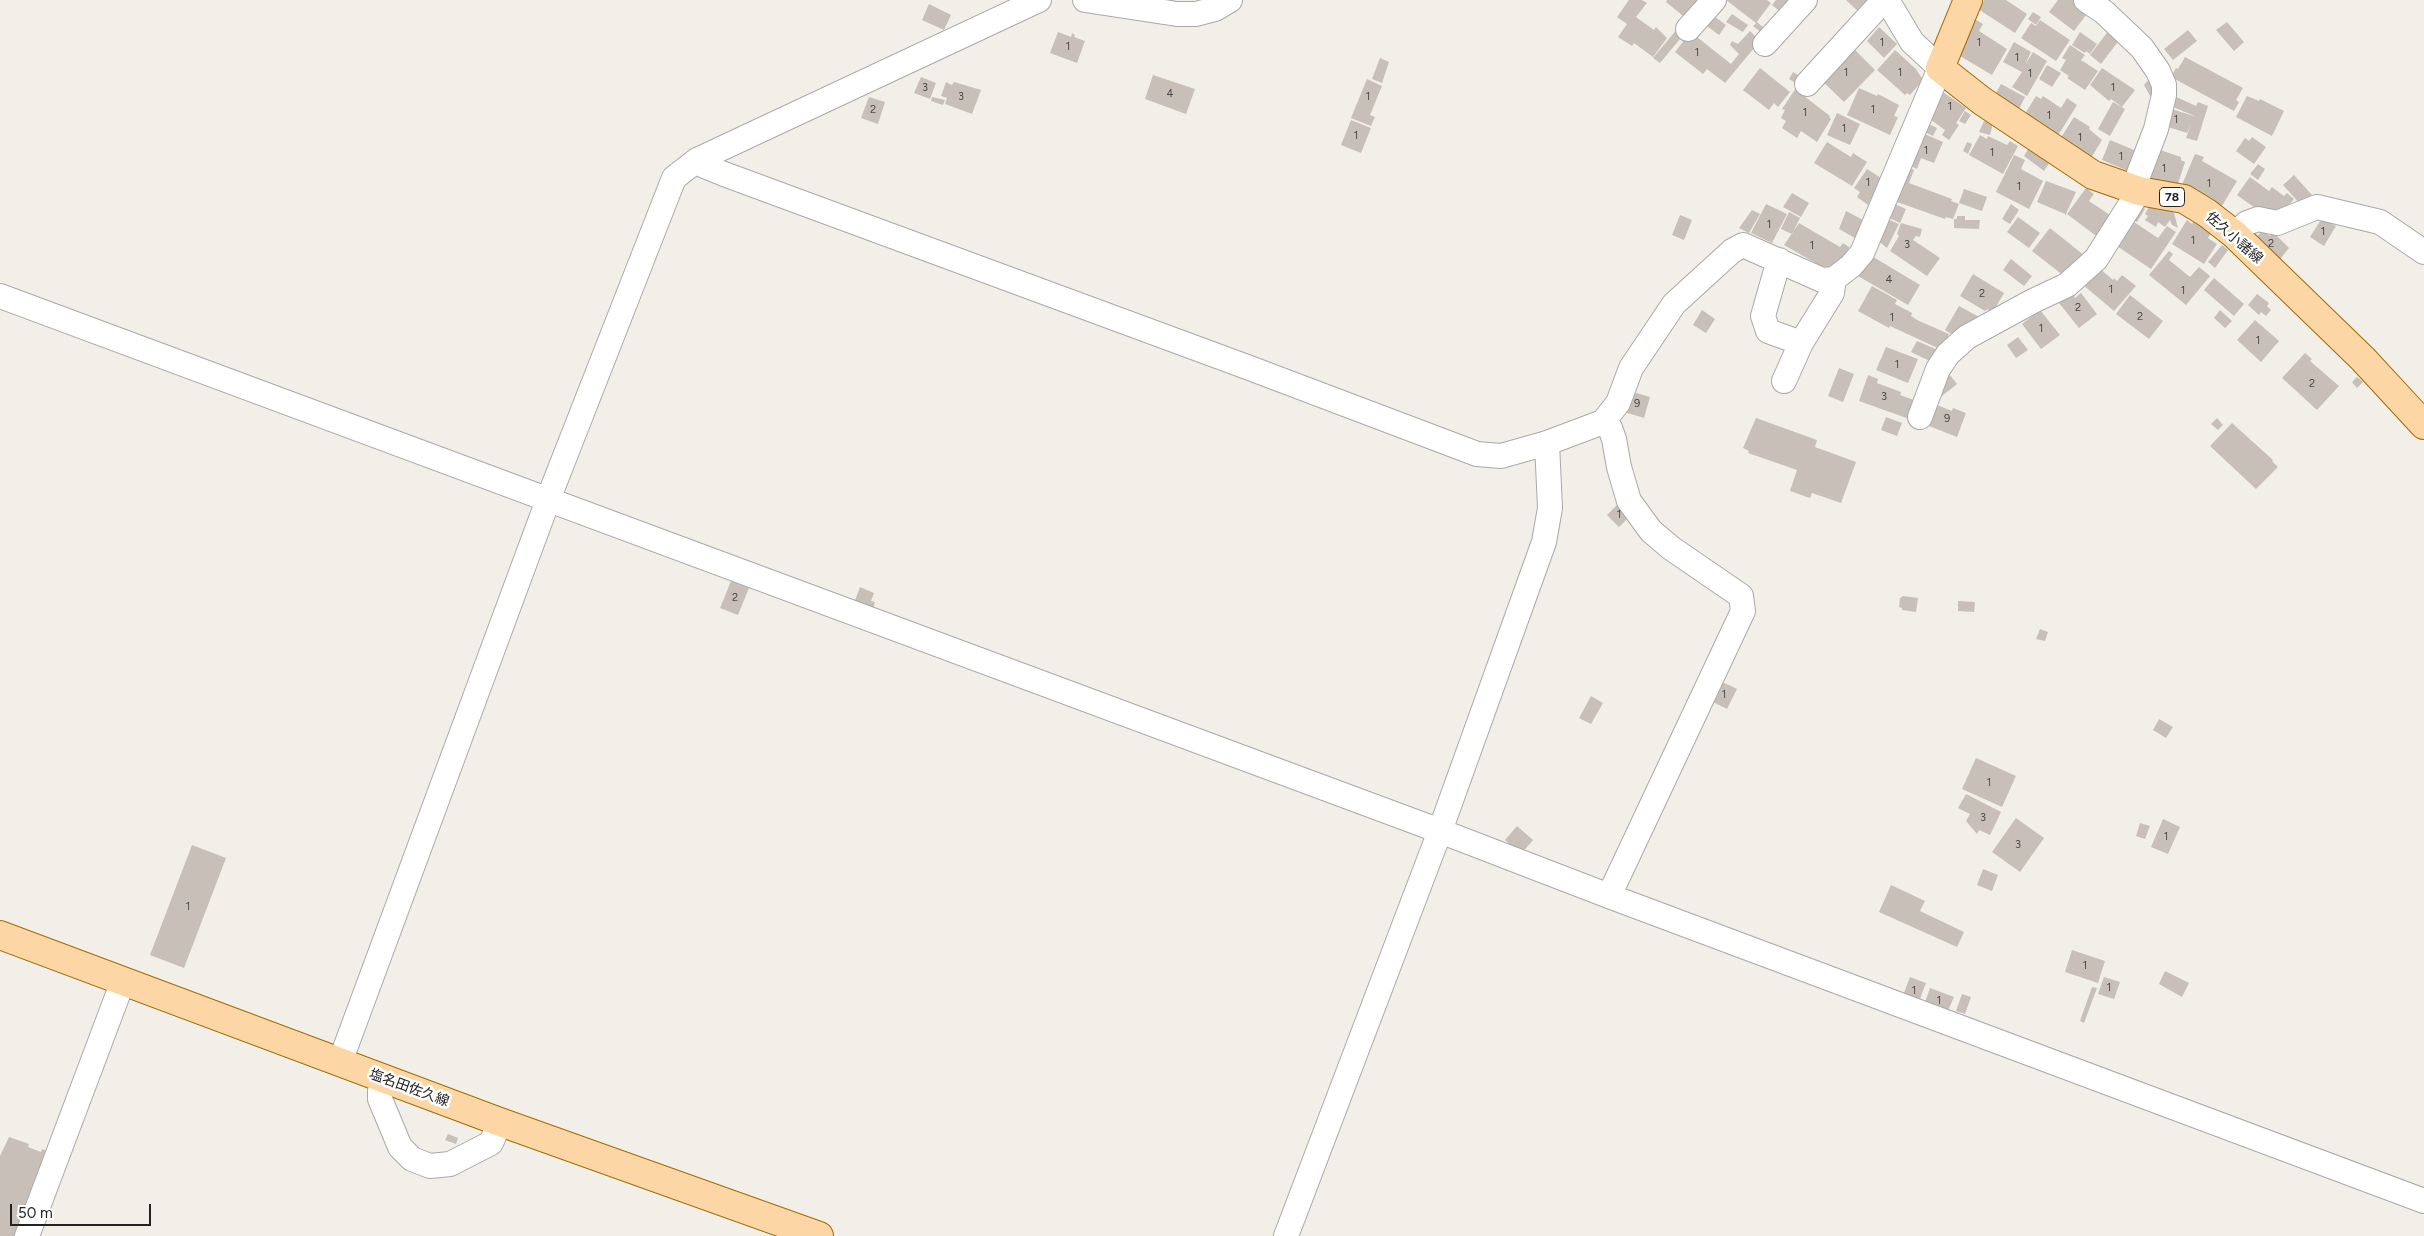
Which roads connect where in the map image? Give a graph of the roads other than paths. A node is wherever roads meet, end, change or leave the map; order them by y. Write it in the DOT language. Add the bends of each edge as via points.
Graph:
graph roads {
  1 [pos="1038,0"];
  2 [pos="1085,0"];
  3 [pos="1230,0"];
  4 [pos="1714,0"];
  5 [pos="1805,0"];
  6 [pos="1885,0"];
  7 [pos="1968,0"];
  8 [pos="2086,0"];
  9 [pos="1688,29"];
  10 [pos="1765,44"];
  11 [pos="1940,68"];
  12 [pos="1807,84"];
  13 [pos="697,160"];
  14 [pos="2136,190"];
  15 [pos="2234,234"];
  16 [pos="2424,252"];
  17 [pos="1779,260"];
  18 [pos="1834,279"];
  19 [pos="0,296"];
  20 [pos="1801,343"];
  21 [pos="1784,380"];
  22 [pos="1920,417"];
  23 [pos="1603,422"];
  24 [pos="2424,425"];
  25 [pos="1547,443"];
  26 [pos="548,501"];
  27 [pos="1440,830"];
  28 [pos="1609,896"];
  29 [pos="0,935"];
  30 [pos="123,981"];
  31 [pos="340,1062"];
  32 [pos="384,1079"];
  33 [pos="500,1122"];
  34 [pos="2424,1201"];
  35 [pos="27,1236"];
  36 [pos="819,1236"];
  37 [pos="1286,1236"];
  1 -- 13 [label="street"];
  2 -- 3 [label="street" via="1196,14"];
  4 -- 9 [label="street"];
  5 -- 10 [label="street"];
  6 -- 11 [label="street" via="1912,42"];
  6 -- 12 [label="street"];
  7 -- 11 [label="main road"];
  8 -- 14 [label="street" via="2104,12 2142,48 2164,85 2156,129"];
  11 -- 14 [label="main road, 佐久小諸線 / 78" via="1967,90 2093,175"];
  11 -- 18 [label="street" via="1862,253"];
  13 -- 25 [label="street" via="733,177 1477,454 1501,456"];
  13 -- 26 [label="street" via="674,178 668,189"];
  14 -- 15 [label="main road, 佐久小諸線 / 78" via="2184,199"];
  14 -- 22 [label="street" via="2096,259 2068,285 1967,338 1948,354 1938,369"];
  15 -- 16 [label="street" via="2258,219 2277,223 2317,207 2388,225"];
  15 -- 24 [label="main road, 佐久小諸線 / 78" via="2363,359"];
  17 -- 18 [label="street" via="1822,280"];
  17 -- 20 [label="street" via="1763,316 1768,331"];
  17 -- 23 [label="street" via="1743,245 1732,251 1674,304 1631,368 1618,403"];
  18 -- 20 [label="street" via="1832,293"];
  19 -- 26 [label="street"];
  20 -- 21 [label="street"];
  23 -- 25 [label="street"];
  23 -- 28 [label="street" via="1610,428 1614,439 1618,467 1629,501 1651,531 1741,596 1743,611"];
  25 -- 27 [label="street" via="1550,508 1544,542"];
  26 -- 27 [label="street"];
  26 -- 31 [label="street"];
  27 -- 28 [label="street"];
  27 -- 37 [label="street"];
  28 -- 34 [label="street"];
  29 -- 30 [label="main road, 塩名田佐久線"];
  30 -- 31 [label="main road, 塩名田佐久線"];
  30 -- 35 [label="street"];
  31 -- 32 [label="main road, 塩名田佐久線"];
  32 -- 33 [label="main road, 塩名田佐久線"];
  32 -- 33 [label="street" via="380,1099 400,1147 412,1159 430,1166 450,1164 491,1143"];
  33 -- 36 [label="main road, 塩名田佐久線"];
}
